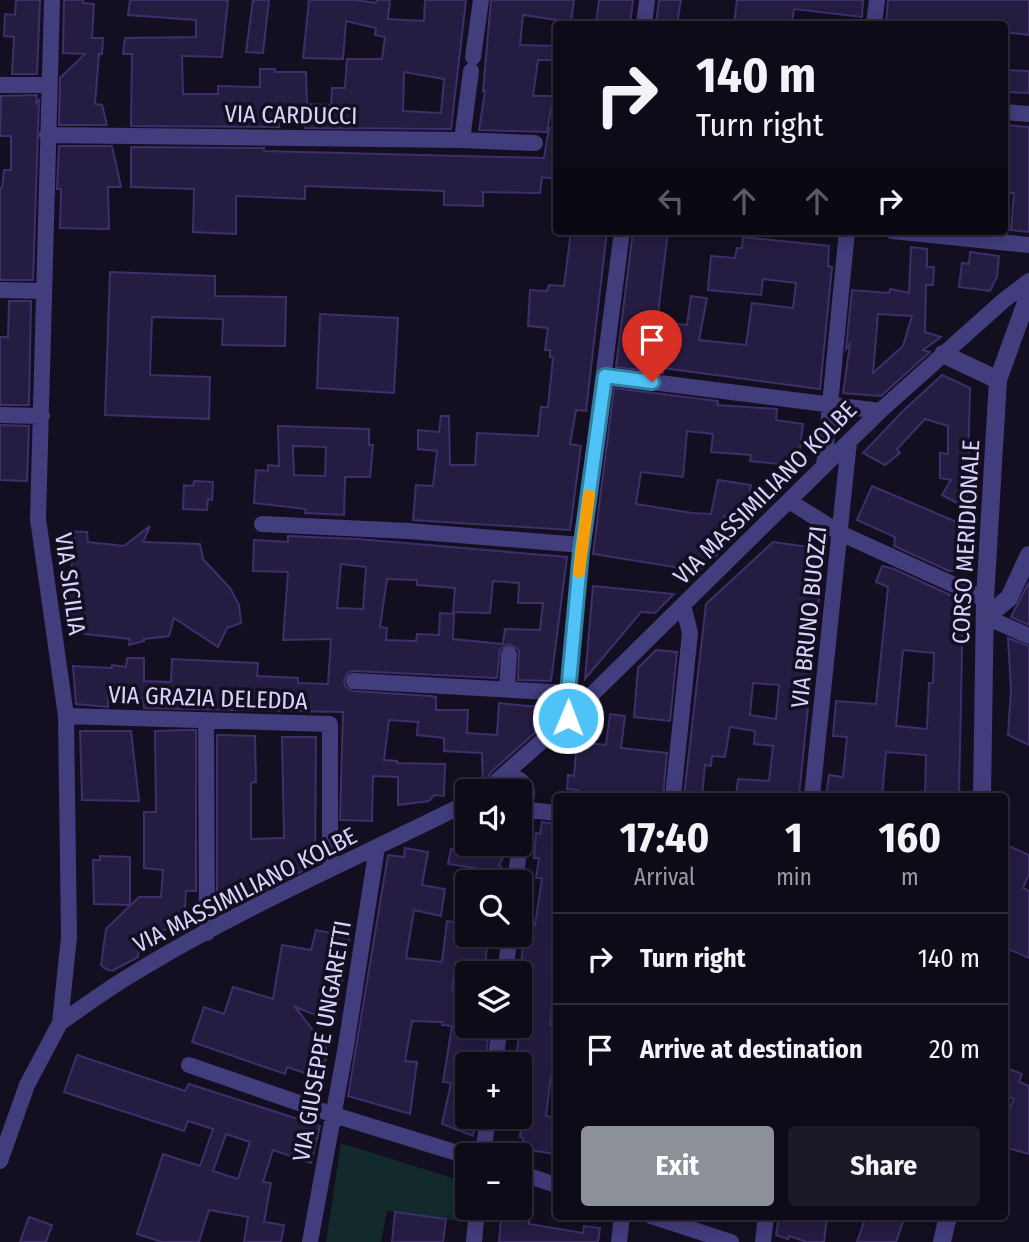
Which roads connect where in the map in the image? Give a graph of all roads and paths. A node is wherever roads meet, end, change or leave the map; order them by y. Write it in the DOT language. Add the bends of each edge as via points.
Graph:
graph roads {
  1 [pos="52,0"];
  2 [pos="481,0"];
  3 [pos="647,0"];
  4 [pos="877,0"];
  5 [pos="644,21"];
  6 [pos="874,21"];
  7 [pos="0,85"];
  8 [pos="48,85"];
  9 [pos="1008,112"];
  10 [pos="1029,114"];
  11 [pos="47,135"];
  12 [pos="463,139"];
  13 [pos="535,143"];
  14 [pos="622,235"];
  15 [pos="847,235"];
  16 [pos="931,235"];
  17 [pos="1029,245"];
  18 [pos="1029,281"];
  19 [pos="0,290"];
  20 [pos="44,291"];
  21 [pos="1029,294"];
  22 [pos="943,354"];
  23 [pos="605,376"];
  24 [pos="999,380"];
  25 [pos="830,404"];
  26 [pos="880,411"];
  27 [pos="0,415"];
  28 [pos="42,416"];
  29 [pos="849,442"];
  30 [pos="824,466"];
  31 [pos="789,501"];
  32 [pos="262,524"];
  33 [pos="840,533"];
  34 [pos="582,545"];
  35 [pos="1029,555"];
  36 [pos="683,605"];
  37 [pos="985,608"];
  38 [pos="1029,636"];
  39 [pos="509,654"];
  40 [pos="354,681"];
  41 [pos="507,690"];
  42 [pos="568,693"];
  43 [pos="66,716"];
  44 [pos="568,718"];
  45 [pos="206,721"];
  46 [pos="541,744"];
  47 [pos="502,779"];
  48 [pos="526,779"];
  49 [pos="673,793"];
  50 [pos="812,793"];
  51 [pos="982,793"];
  52 [pos="455,810"];
  53 [pos="532,810"];
  54 [pos="553,813"];
  55 [pos="377,848"];
  56 [pos="330,869"];
  57 [pos="207,933"];
  58 [pos="60,1023"];
  59 [pos="189,1065"];
  60 [pos="334,1115"];
  61 [pos="455,1152"];
  62 [pos="0,1161"];
  63 [pos="532,1177"];
  64 [pos="553,1184"];
  65 [pos="477,1220"];
  66 [pos="622,1220"];
  67 [pos="663,1220"];
  68 [pos="766,1220"];
  69 [pos="947,1220"];
  70 [pos="310,1242"];
  71 [pos="474,1242"];
  72 [pos="619,1242"];
  73 [pos="731,1242"];
  74 [pos="763,1242"];
  75 [pos="942,1242"];
  1 -- 8 [label="street, VIA SICILIA"];
  2 -- 12 [label="street"];
  3 -- 5 [label="street"];
  4 -- 6 [label="street"];
  7 -- 8 [label="street"];
  8 -- 11 [label="street, VIA SICILIA"];
  9 -- 10 [label="street"];
  11 -- 12 [label="street, VIA CARDUCCI"];
  11 -- 20 [label="street, VIA SICILIA"];
  12 -- 13 [label="street, VIA CARDUCCI"];
  14 -- 23 [label="street"];
  15 -- 25 [label="street"];
  16 -- 17 [label="street"];
  18 -- 22 [label="street, VIA MASSIMILIANO KOLBE"];
  19 -- 20 [label="street"];
  20 -- 28 [label="street, VIA SICILIA"];
  21 -- 24 [label="street, CORSO MERIDIONALE"];
  22 -- 24 [label="street"];
  22 -- 26 [label="street, VIA MASSIMILIANO KOLBE"];
  23 -- 25 [label="street"];
  23 -- 34 [label="street"];
  24 -- 37 [label="street, CORSO MERIDIONALE"];
  25 -- 26 [label="street"];
  25 -- 30 [label="street"];
  26 -- 29 [label="street, VIA MASSIMILIANO KOLBE"];
  27 -- 28 [label="street"];
  28 -- 43 [label="street, VIA SICILIA" via="38,519"];
  29 -- 30 [label="street, VIA MASSIMILIANO KOLBE"];
  29 -- 33 [label="street, VIA BRUNO BUOZZI"];
  30 -- 31 [label="street, VIA MASSIMILIANO KOLBE"];
  31 -- 33 [label="street"];
  31 -- 36 [label="street, VIA MASSIMILIANO KOLBE"];
  32 -- 34 [label="street"];
  33 -- 37 [label="street"];
  33 -- 50 [label="street, VIA BRUNO BUOZZI"];
  34 -- 42 [label="street"];
  35 -- 37 [label="street" via="1009,598"];
  36 -- 44 [label="street, VIA MASSIMILIANO KOLBE"];
  36 -- 49 [label="street" via="690,633"];
  37 -- 38 [label="street"];
  37 -- 51 [label="street, CORSO MERIDIONALE"];
  39 -- 41 [label="street"];
  40 -- 41 [label="street"];
  41 -- 42 [label="street"];
  42 -- 44 [label="street"];
  43 -- 45 [label="street, VIA GRAZIA DELEDDA"];
  43 -- 58 [label="street, VIA SICILIA" via="69,937"];
  44 -- 46 [label="street, VIA MASSIMILIANO KOLBE"];
  45 -- 56 [label="street, VIA GRAZIA DELEDDA" via="330,724"];
  45 -- 57 [label="street"];
  46 -- 47 [label="street, VIA MASSIMILIANO KOLBE"];
  46 -- 48 [label="street, VIA MASSIMILIANO KOLBE"];
  52 -- 55 [label="street, VIA MASSIMILIANO KOLBE"];
  53 -- 54 [label="street"];
  55 -- 56 [label="street, VIA MASSIMILIANO KOLBE"];
  55 -- 60 [label="street, VIA GIUSEPPE UNGARETTI"];
  56 -- 57 [label="street, VIA MASSIMILIANO KOLBE"];
  57 -- 58 [label="street, VIA MASSIMILIANO KOLBE" via="131,975"];
  58 -- 62 [label="street, VIA SICILIA" via="27,1085"];
  59 -- 60 [label="street"];
  60 -- 61 [label="street"];
  60 -- 70 [label="street, VIA GIUSEPPE UNGARETTI"];
  63 -- 64 [label="street"];
  65 -- 71 [label="street"];
  66 -- 72 [label="street"];
  67 -- 73 [label="street"];
  68 -- 74 [label="street"];
  69 -- 75 [label="street"];
}
